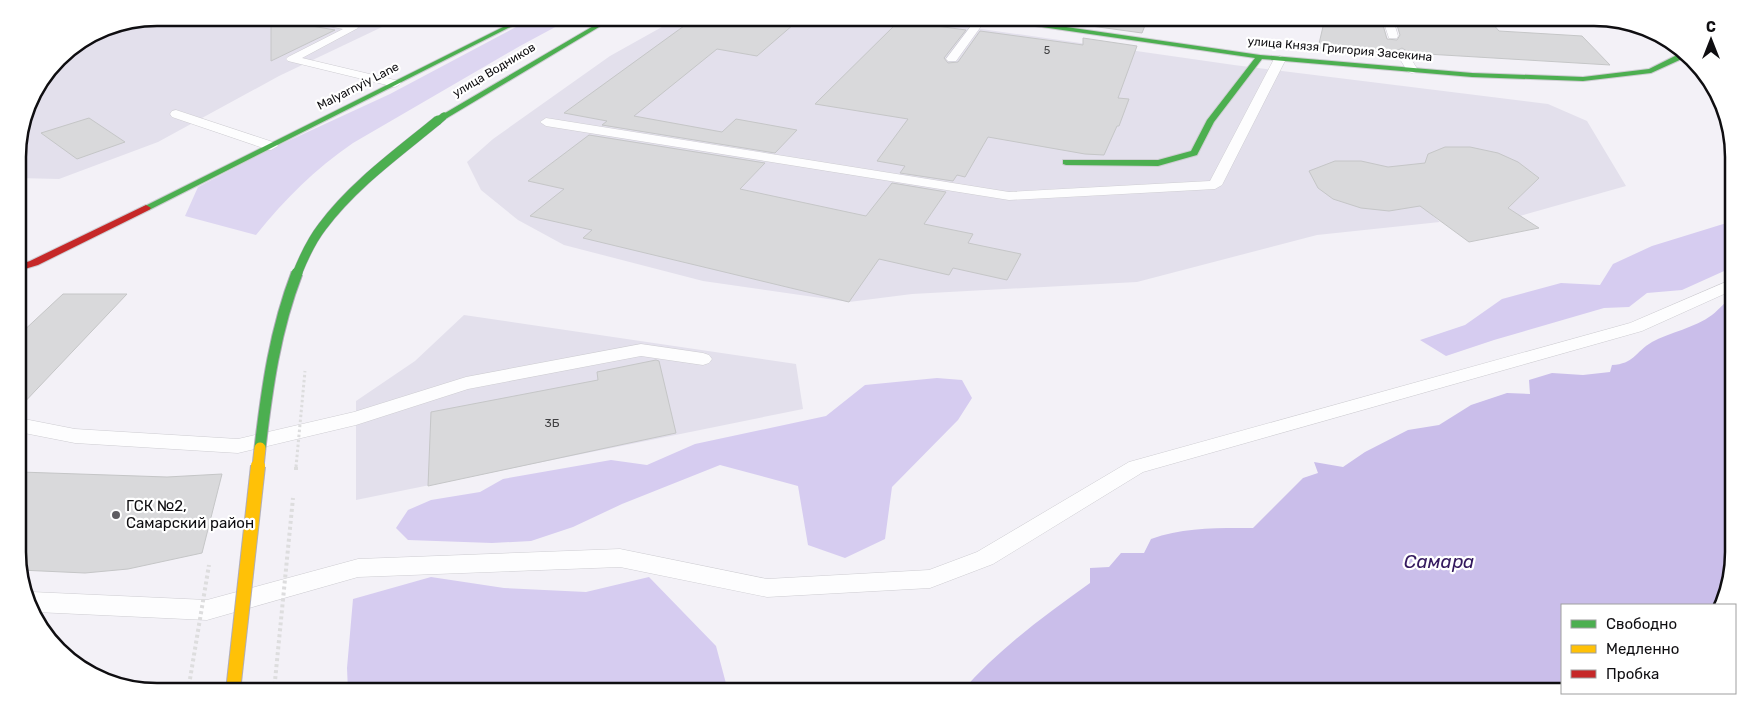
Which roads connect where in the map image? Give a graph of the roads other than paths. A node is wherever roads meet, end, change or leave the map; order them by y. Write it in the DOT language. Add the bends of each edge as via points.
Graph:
graph roads {
  1 [pos="343,26"];
  2 [pos="509,26"];
  3 [pos="597,26"];
  4 [pos="976,26"];
  5 [pos="1048,26"];
  6 [pos="1402,53"];
  7 [pos="1260,57"];
  8 [pos="952,58"];
  9 [pos="1678,58"];
  10 [pos="1280,59"];
  11 [pos="1412,70"];
  12 [pos="395,83"];
  13 [pos="176,114"];
  14 [pos="546,122"];
  15 [pos="271,146"];
  16 [pos="1066,162"];
  17 [pos="34,263"];
  18 [pos="27,266"];
  19 [pos="1725,288"];
  20 [pos="703,359"];
  21 [pos="26,426"];
  22 [pos="37,602"];
  23 [pos="234,683"];
  1 -- 12 [label="lane" via="353,28 292,59"];
  2 -- 12 [label="main road, Malyarnyiy Lane"];
  3 -- 23 [label="main road, улица Водников, bridge" via="444,116 381,166 322,226 296,270 280,322 268,381"];
  4 -- 8 [label="lane"];
  5 -- 7 [label="main road, улица Князя Григория Засекина"];
  6 -- 11 [label="lane"];
  7 -- 10 [label="main road, улица Князя Григория Засекина"];
  7 -- 16 [label="main road" via="1210,122 1194,153 1158,163"];
  9 -- 11 [label="main road, улица Князя Григория Засекина" via="1651,71 1583,78"];
  10 -- 11 [label="main road, улица Князя Григория Засекина"];
  10 -- 14 [label="lane" via="1215,184 1009,196"];
  12 -- 15 [label="main road, Malyarnyiy Lane"];
  13 -- 15 [label="lane"];
  15 -- 17 [label="main road, Malyarnyiy Lane"];
  17 -- 18 [label="lane"];
  19 -- 22 [label="lane" via="1636,327 1136,467 985,558 930,579 767,588 620,558 358,568 207,610"];
  20 -- 21 [label="lane" via="641,350 466,383 356,418 238,446 75,436"];
}
